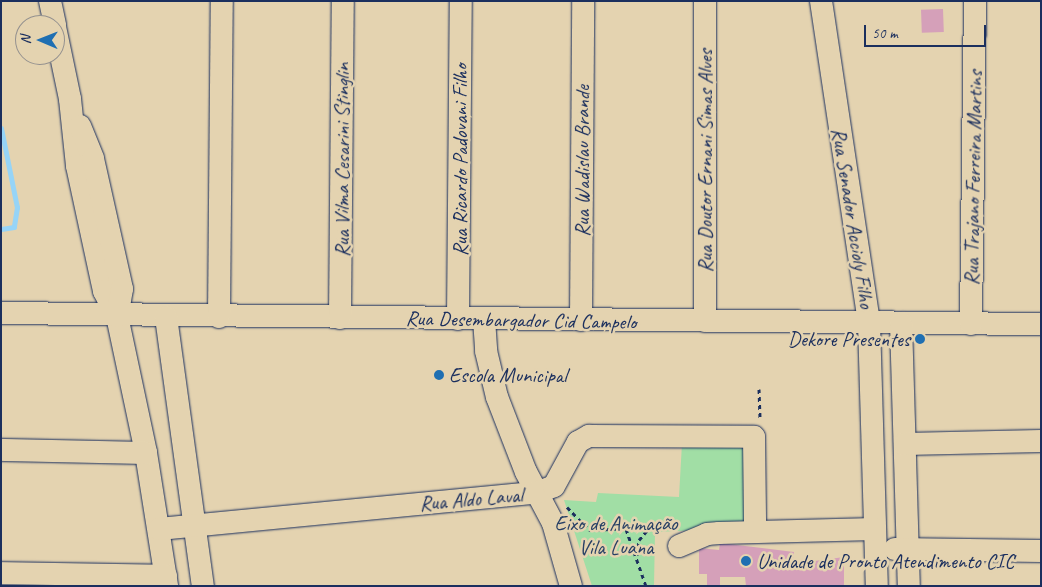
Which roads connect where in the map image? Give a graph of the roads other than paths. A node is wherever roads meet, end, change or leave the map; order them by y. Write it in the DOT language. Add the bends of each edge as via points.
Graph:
graph roads {
  1 [pos="50,1"];
  2 [pos="222,1"];
  3 [pos="343,1"];
  4 [pos="461,1"];
  5 [pos="582,1"];
  6 [pos="705,1"];
  7 [pos="821,1"];
  8 [pos="974,1"];
  9 [pos="53,15"];
  10 [pos="63,65"];
  11 [pos="1,313"];
  12 [pos="117,316"];
  13 [pos="166,317"];
  14 [pos="218,317"];
  15 [pos="340,318"];
  16 [pos="458,319"];
  17 [pos="484,320"];
  18 [pos="581,320"];
  19 [pos="705,321"];
  20 [pos="869,323"];
  21 [pos="901,323"];
  22 [pos="971,324"];
  23 [pos="1041,324"];
  24 [pos="1041,441"];
  25 [pos="905,444"];
  26 [pos="1,450"];
  27 [pos="146,453"];
  28 [pos="536,493"];
  29 [pos="196,525"];
  30 [pos="755,525"];
  31 [pos="159,528"];
  32 [pos="876,539"];
  33 [pos="679,546"];
  34 [pos="908,549"];
  35 [pos="1041,551"];
  36 [pos="1,573"];
  37 [pos="166,581"];
  38 [pos="203,586"];
  39 [pos="570,586"];
  40 [pos="877,586"];
  41 [pos="909,586"];
  1 -- 9 [label="street"];
  2 -- 14 [label="street"];
  3 -- 15 [label="street, Rua Vilma Cesarini Stinglin"];
  4 -- 16 [label="street, Rua Ricardo Padovani Filho"];
  5 -- 18 [label="street, Rua Wadislau Brande"];
  6 -- 19 [label="street, Rua Doutor Ernani Simas Alves"];
  7 -- 20 [label="street, Rua Senador Accioly Filho"];
  8 -- 22 [label="street, Rua Trajano Ferreira Martins"];
  10 -- 12 [label="street" via="70,100 93,159 116,261 122,289"];
  11 -- 12 [label="street, Rua Desembargador Cid Campelo"];
  12 -- 13 [label="street, Rua Desembargador Cid Campelo"];
  12 -- 27 [label="street"];
  13 -- 14 [label="street, Rua Desembargador Cid Campelo"];
  13 -- 29 [label="street"];
  14 -- 15 [label="street, Rua Desembargador Cid Campelo"];
  15 -- 16 [label="street, Rua Desembargador Cid Campelo"];
  16 -- 17 [label="street, Rua Desembargador Cid Campelo"];
  17 -- 18 [label="street, Rua Desembargador Cid Campelo"];
  17 -- 28 [label="street" via="486,351 497,397"];
  18 -- 19 [label="street, Rua Desembargador Cid Campelo"];
  19 -- 20 [label="street, Rua Desembargador Cid Campelo"];
  20 -- 21 [label="street, Rua Desembargador Cid Campelo"];
  20 -- 32 [label="street, Rua Senador Accioly Filho"];
  21 -- 22 [label="street, Rua Desembargador Cid Campelo"];
  21 -- 25 [label="street"];
  22 -- 23 [label="street, Rua Desembargador Cid Campelo"];
  24 -- 25 [label="street"];
  25 -- 34 [label="street"];
  26 -- 27 [label="street"];
  27 -- 31 [label="street"];
  28 -- 29 [label="street, Rua Aldo Laval"];
  28 -- 30 [label="street, Rua Aldo Laval" via="554,486 560,479 574,448 583,438 754,437"];
  28 -- 39 [label="street" via="553,523"];
  29 -- 31 [label="street, Rua Aldo Laval"];
  29 -- 38 [label="street"];
  31 -- 37 [label="street"];
  32 -- 33 [label="street" via="719,533 707,534"];
  32 -- 34 [label="street"];
  32 -- 40 [label="street, Rua Senador Accioly Filho"];
  34 -- 35 [label="street"];
  34 -- 41 [label="street"];
  36 -- 37 [label="street"];
}
